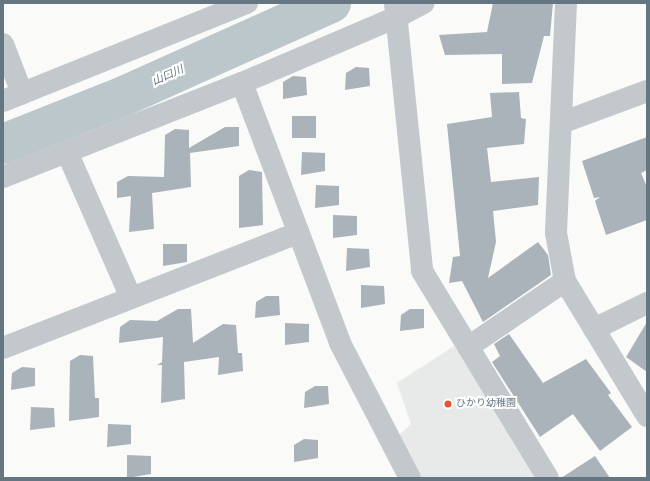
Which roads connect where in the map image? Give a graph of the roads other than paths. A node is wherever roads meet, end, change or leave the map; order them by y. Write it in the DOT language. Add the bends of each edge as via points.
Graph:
graph roads {
  1 [pos="247,3"];
  2 [pos="423,3"];
  3 [pos="566,3"];
  4 [pos="396,10"];
  5 [pos="3,44"];
  6 [pos="242,83"];
  7 [pos="647,91"];
  8 [pos="13,97"];
  9 [pos="561,123"];
  10 [pos="67,152"];
  11 [pos="3,177"];
  12 [pos="298,233"];
  13 [pos="565,281"];
  14 [pos="132,298"];
  15 [pos="647,302"];
  16 [pos="594,329"];
  17 [pos="468,346"];
  18 [pos="3,348"];
  19 [pos="647,416"];
  20 [pos="410,478"];
  21 [pos="548,478"];
  1 -- 8 [label="street"];
  2 -- 4 [label="street"];
  3 -- 9 [label="street"];
  4 -- 6 [label="street"];
  4 -- 17 [label="street" via="422,271"];
  5 -- 8 [label="street"];
  6 -- 10 [label="street"];
  6 -- 12 [label="street"];
  7 -- 9 [label="street"];
  9 -- 13 [label="street" via="556,233"];
  10 -- 11 [label="street"];
  10 -- 14 [label="street"];
  12 -- 14 [label="street"];
  12 -- 20 [label="street" via="340,343"];
  13 -- 16 [label="street"];
  13 -- 17 [label="street"];
  14 -- 18 [label="street"];
  15 -- 16 [label="street"];
  16 -- 19 [label="street"];
  17 -- 21 [label="street"];
}
